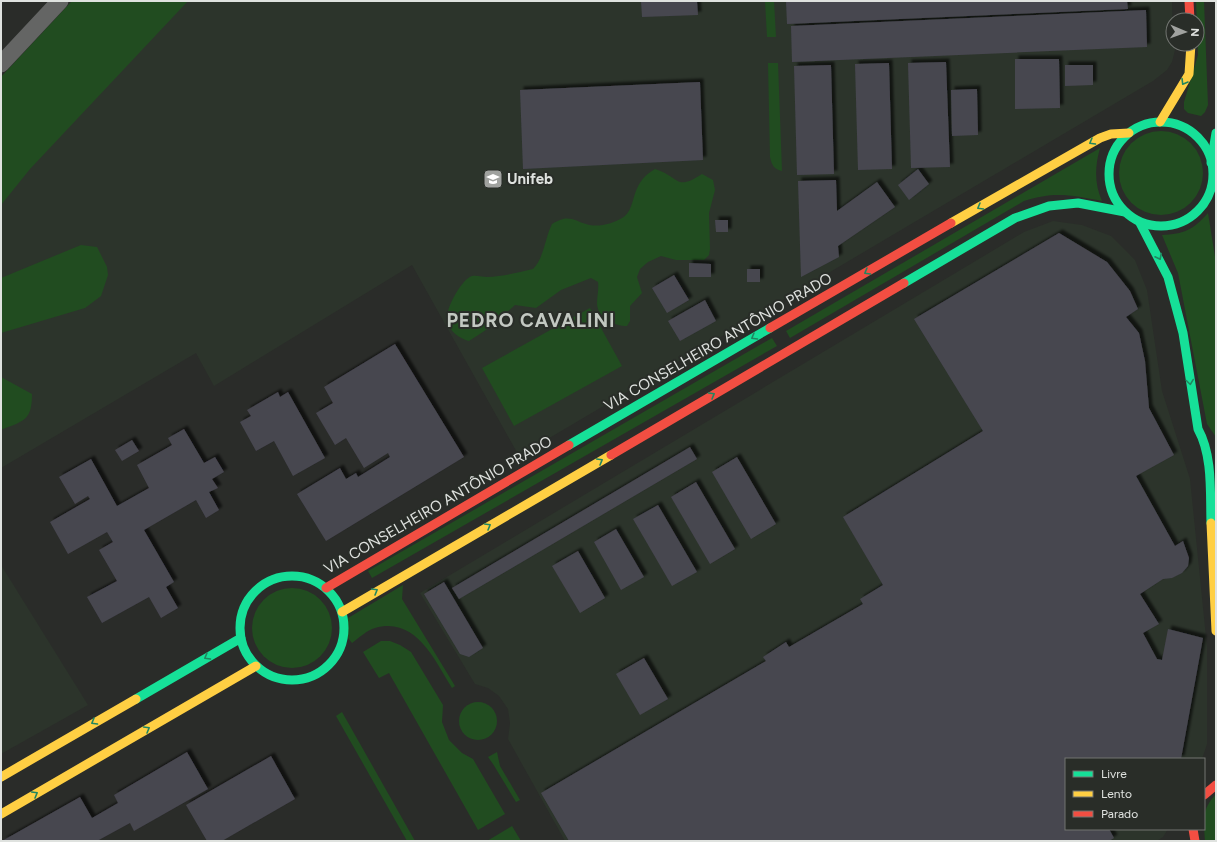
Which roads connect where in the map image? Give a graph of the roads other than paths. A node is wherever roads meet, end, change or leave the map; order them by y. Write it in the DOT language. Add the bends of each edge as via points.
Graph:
graph roads {
  1 [pos="60,1"];
  2 [pos="1189,1"];
  3 [pos="1190,12"];
  4 [pos="1190,52"];
  5 [pos="1,64"];
  6 [pos="1160,122"];
  7 [pos="1130,133"];
  8 [pos="1216,133"];
  9 [pos="1211,163"];
  10 [pos="1212,184"];
  11 [pos="1214,205"];
  12 [pos="1125,212"];
  13 [pos="1140,222"];
  14 [pos="1204,440"];
  15 [pos="1216,449"];
  16 [pos="326,588"];
  17 [pos="342,612"];
  18 [pos="1216,631"];
  19 [pos="240,638"];
  20 [pos="256,666"];
  21 [pos="1,777"];
  22 [pos="1216,785"];
  23 [pos="1205,794"];
  24 [pos="1,814"];
  25 [pos="1193,830"];
  26 [pos="1195,841"];
  1 -- 5 [label="street"];
  2 -- 3 [label="main road"];
  4 -- 6 [label="main road, one-way" via="1189,74"];
  6 -- 7 [label="main road" via="1144,125"];
  6 -- 9 [label="main road" via="1178,125 1193,134 1205,147"];
  7 -- 12 [label="main road" via="1117,146 1110,163 1109,181 1114,198"];
  7 -- 16 [label="main road, VIA CONSELHEIRO ANTÔNIO PRADO, one-way" via="1111,134 1093,142 727,352"];
  8 -- 9 [label="main road"];
  9 -- 10 [label="main road"];
  10 -- 11 [label="main road"];
  10 -- 13 [label="main road" via="1205,201 1193,216 1177,224 1158,227"];
  12 -- 13 [label="main road"];
  17 -- 12 [label="main road, one-way" via="1015,218 1049,206 1078,203"];
  13 -- 14 [label="main road, one-way" via="1168,277 1183,333 1198,429"];
  14 -- 15 [label="main road"];
  14 -- 18 [label="main road" via="1209,474"];
  16 -- 17 [label="main road"];
  16 -- 19 [label="main road" via="312,580 296,576 281,577 266,583 253,593 244,606"];
  17 -- 20 [label="main road" via="343,640 334,660 322,671 308,678 292,681 266,674"];
  19 -- 20 [label="main road" via="246,653"];
  19 -- 21 [label="main road, one-way"];
  24 -- 20 [label="main road, one-way"];
  22 -- 23 [label="main road"];
  25 -- 26 [label="main road"];
}
